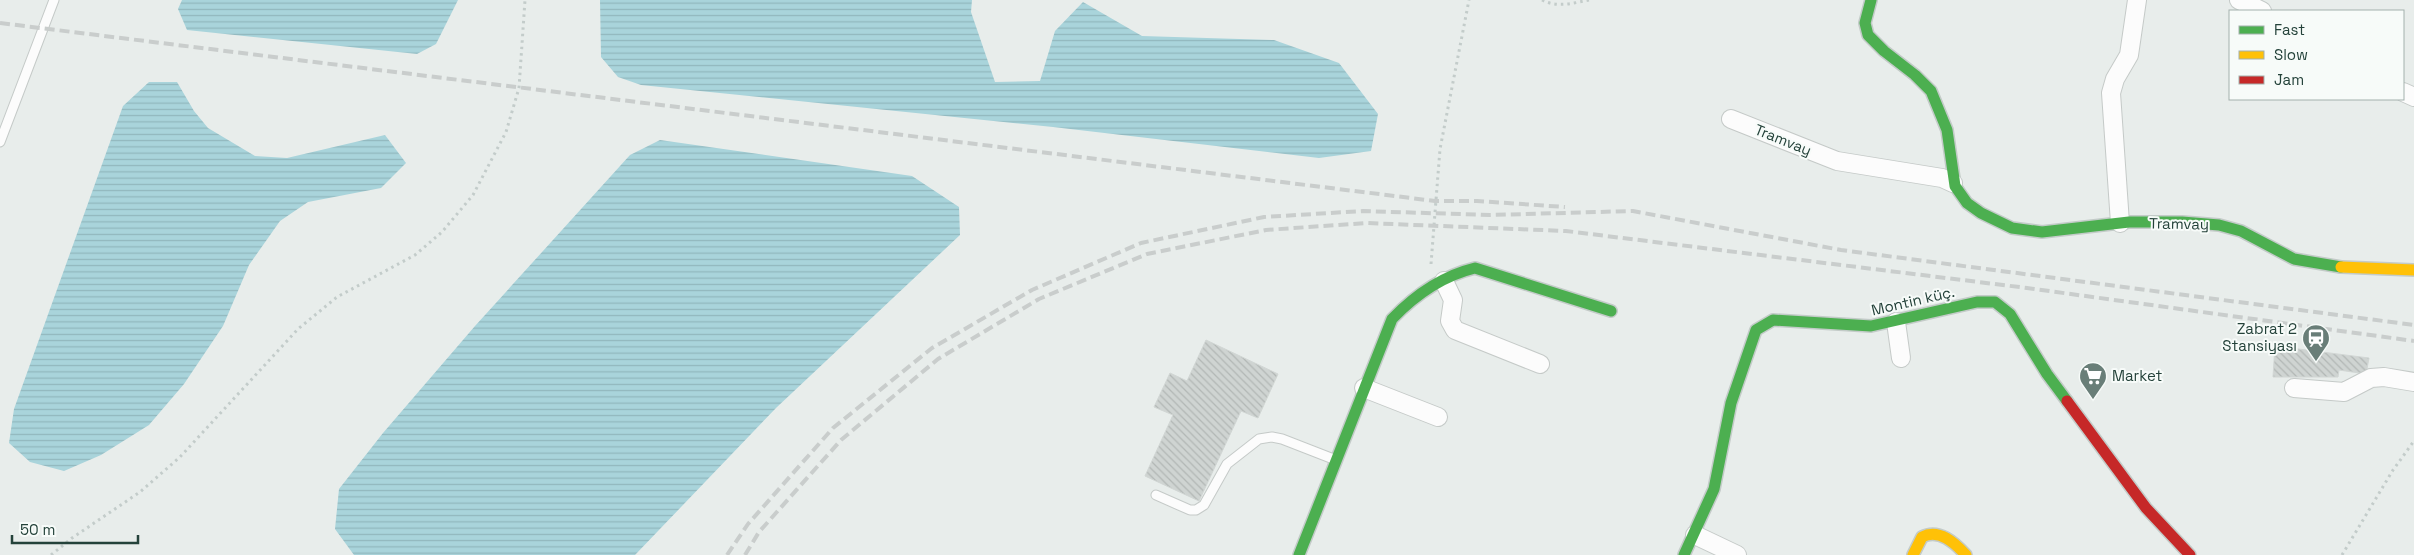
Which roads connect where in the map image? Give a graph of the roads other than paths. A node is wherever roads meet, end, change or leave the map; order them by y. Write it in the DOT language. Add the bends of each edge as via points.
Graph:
graph roads {
  1 [pos="54,0"];
  2 [pos="1871,0"];
  3 [pos="2137,0"];
  4 [pos="2239,0"];
  5 [pos="2260,10"];
  6 [pos="1731,119"];
  7 [pos="0,142"];
  8 [pos="1953,183"];
  9 [pos="2120,223"];
  10 [pos="2414,270"];
  11 [pos="1438,284"];
  12 [pos="1611,311"];
  13 [pos="1896,322"];
  14 [pos="1901,358"];
  15 [pos="1540,364"];
  16 [pos="2414,382"];
  17 [pos="1364,388"];
  18 [pos="2294,388"];
  19 [pos="1438,416"];
  20 [pos="1336,460"];
  21 [pos="1156,495"];
  22 [pos="1695,535"];
  23 [pos="1299,555"];
  24 [pos="1684,555"];
  25 [pos="1737,555"];
  26 [pos="1913,555"];
  27 [pos="1966,555"];
  28 [pos="2190,555"];
  1 -- 7 [label="lane"];
  2 -- 8 [label="street" via="1865,25 1868,34 1883,52 1915,72 1931,91 1944,121 1952,154"];
  3 -- 9 [label="street" via="2129,56 2110,93"];
  4 -- 5 [label="street"];
  6 -- 8 [label="street, Tramvay" via="1837,161 1933,176"];
  8 -- 9 [label="street, Tramvay" via="1968,204 1981,214 2027,233 2044,234"];
  9 -- 10 [label="street, Tramvay" via="2218,225 2246,232 2279,254 2307,263"];
  11 -- 12 [label="street" via="1474,268"];
  11 -- 15 [label="street" via="1453,300 1450,321 1455,330"];
  11 -- 17 [label="street" via="1405,304 1392,320"];
  13 -- 14 [label="street"];
  13 -- 22 [label="street, Montin küç." via="1852,327 1774,320 1756,330 1731,403 1714,488"];
  13 -- 28 [label="street, Montin küç." via="1977,302 1995,302 2002,306 2047,374 2146,508"];
  16 -- 18 [label="street" via="2371,378 2344,392"];
  17 -- 19 [label="street"];
  17 -- 20 [label="street"];
  20 -- 21 [label="lane" via="1282,439 1259,439 1227,464 1204,506 1190,510"];
  20 -- 23 [label="street"];
  22 -- 24 [label="street, Montin küç."];
  22 -- 25 [label="street"];
  26 -- 27 [label="street" via="1920,539 1935,533"];
}
